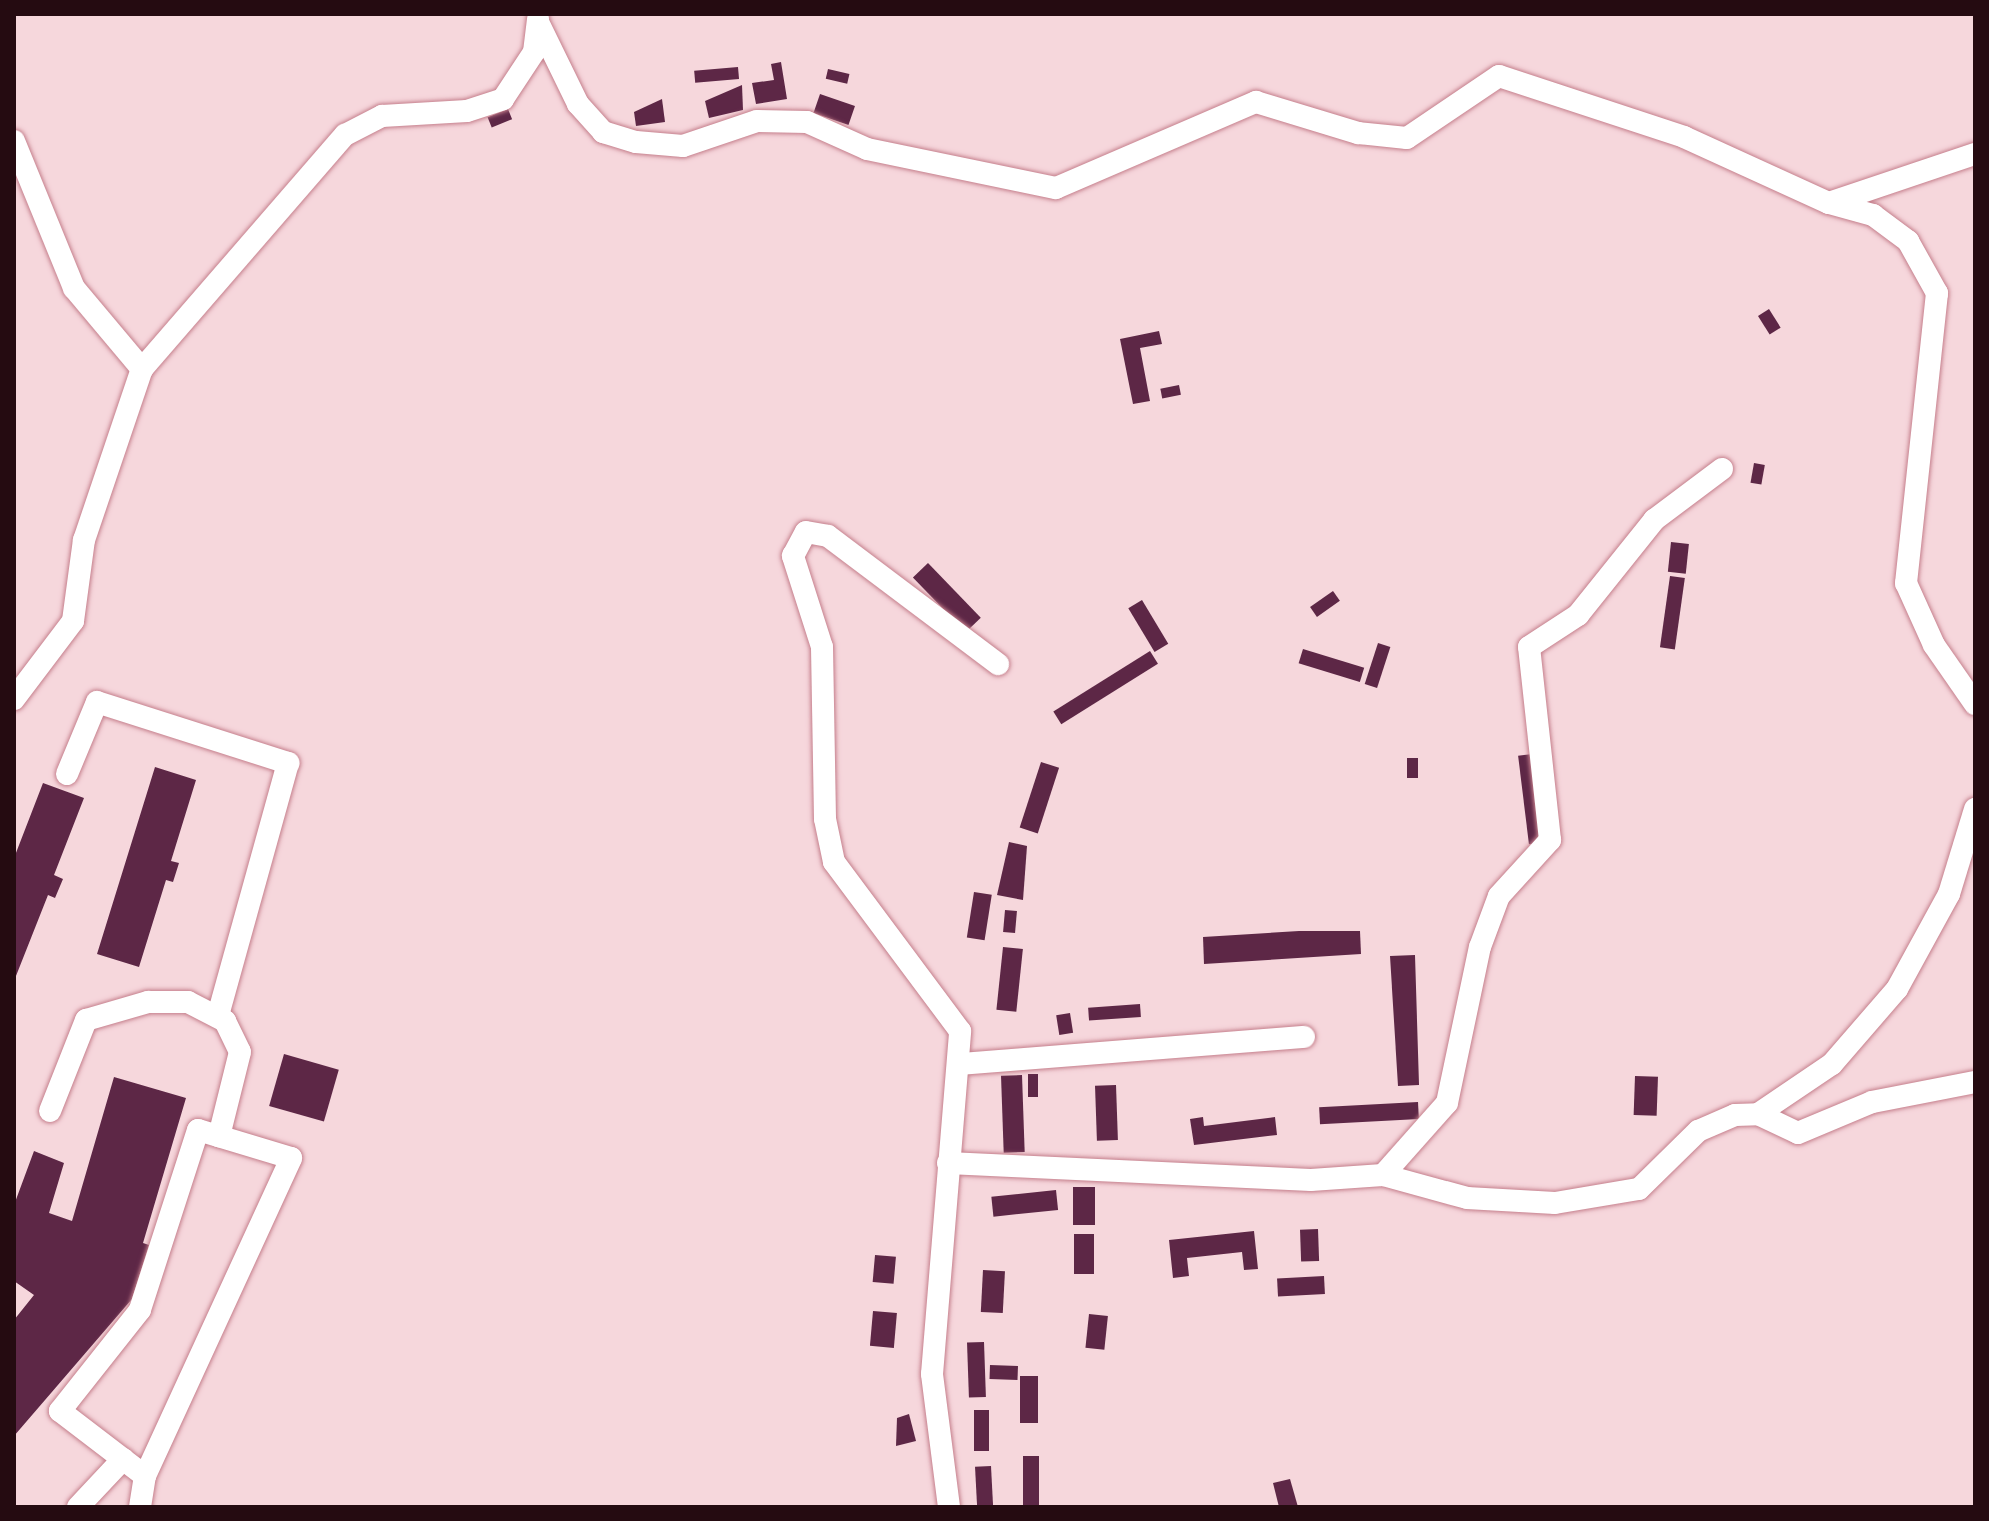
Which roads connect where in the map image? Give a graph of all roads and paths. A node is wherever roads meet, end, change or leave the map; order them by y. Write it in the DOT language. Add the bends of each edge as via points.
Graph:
graph roads {
  1 [pos="538,18"];
  2 [pos="14,141"];
  3 [pos="1975,154"];
  4 [pos="1829,203"];
  5 [pos="142,369"];
  6 [pos="1722,469"];
  7 [pos="998,664"];
  8 [pos="14,699"];
  9 [pos="1975,704"];
  10 [pos="67,774"];
  11 [pos="1975,809"];
  12 [pos="218,1016"];
  13 [pos="1304,1037"];
  14 [pos="960,1064"];
  15 [pos="1975,1082"];
  16 [pos="50,1111"];
  17 [pos="1758,1114"];
  18 [pos="219,1136"];
  19 [pos="948,1163"];
  20 [pos="1383,1175"];
  21 [pos="123,1459"];
  22 [pos="145,1476"];
  23 [pos="78,1507"];
  24 [pos="140,1507"];
  25 [pos="949,1507"];
  1 -- 4 [label="street" via="578,104 603,132 636,142 683,146 757,121 807,122 867,149 1056,188 1256,102 1358,133 1407,138 1499,76 1684,137"];
  1 -- 5 [label="street" via="526,70 503,99 467,111 382,116 345,135"];
  2 -- 5 [label="street" via="74,288"];
  3 -- 4 [label="street"];
  4 -- 9 [label="street" via="1873,215 1908,241 1937,293 1906,583 1934,645"];
  5 -- 8 [label="street" via="84,540 73,621"];
  6 -- 20 [label="street" via="1654,520 1578,615 1529,647 1550,840 1499,896 1480,947 1447,1103"];
  7 -- 14 [label="street" via="817,529 798,545 793,556 822,647 825,819 834,862 950,1013 960,1031"];
  10 -- 12 [label="street" via="97,702 288,763"];
  11 -- 17 [label="street" via="1949,894 1897,989 1832,1064"];
  12 -- 16 [label="street" via="173,1000 86,1020"];
  12 -- 18 [label="street" via="240,1052"];
  13 -- 14 [label="street"];
  14 -- 19 [label="street"];
  15 -- 17 [label="street" via="1872,1102 1798,1133"];
  17 -- 20 [label="street" via="1698,1131 1639,1189 1555,1203 1467,1198"];
  18 -- 21 [label="street" via="198,1130 140,1310 60,1411"];
  18 -- 22 [label="street" via="291,1158"];
  19 -- 20 [label="street" via="1311,1180"];
  19 -- 25 [label="street" via="932,1374"];
  21 -- 22 [label="street"];
  21 -- 23 [label="street"];
  22 -- 24 [label="street"];
}
